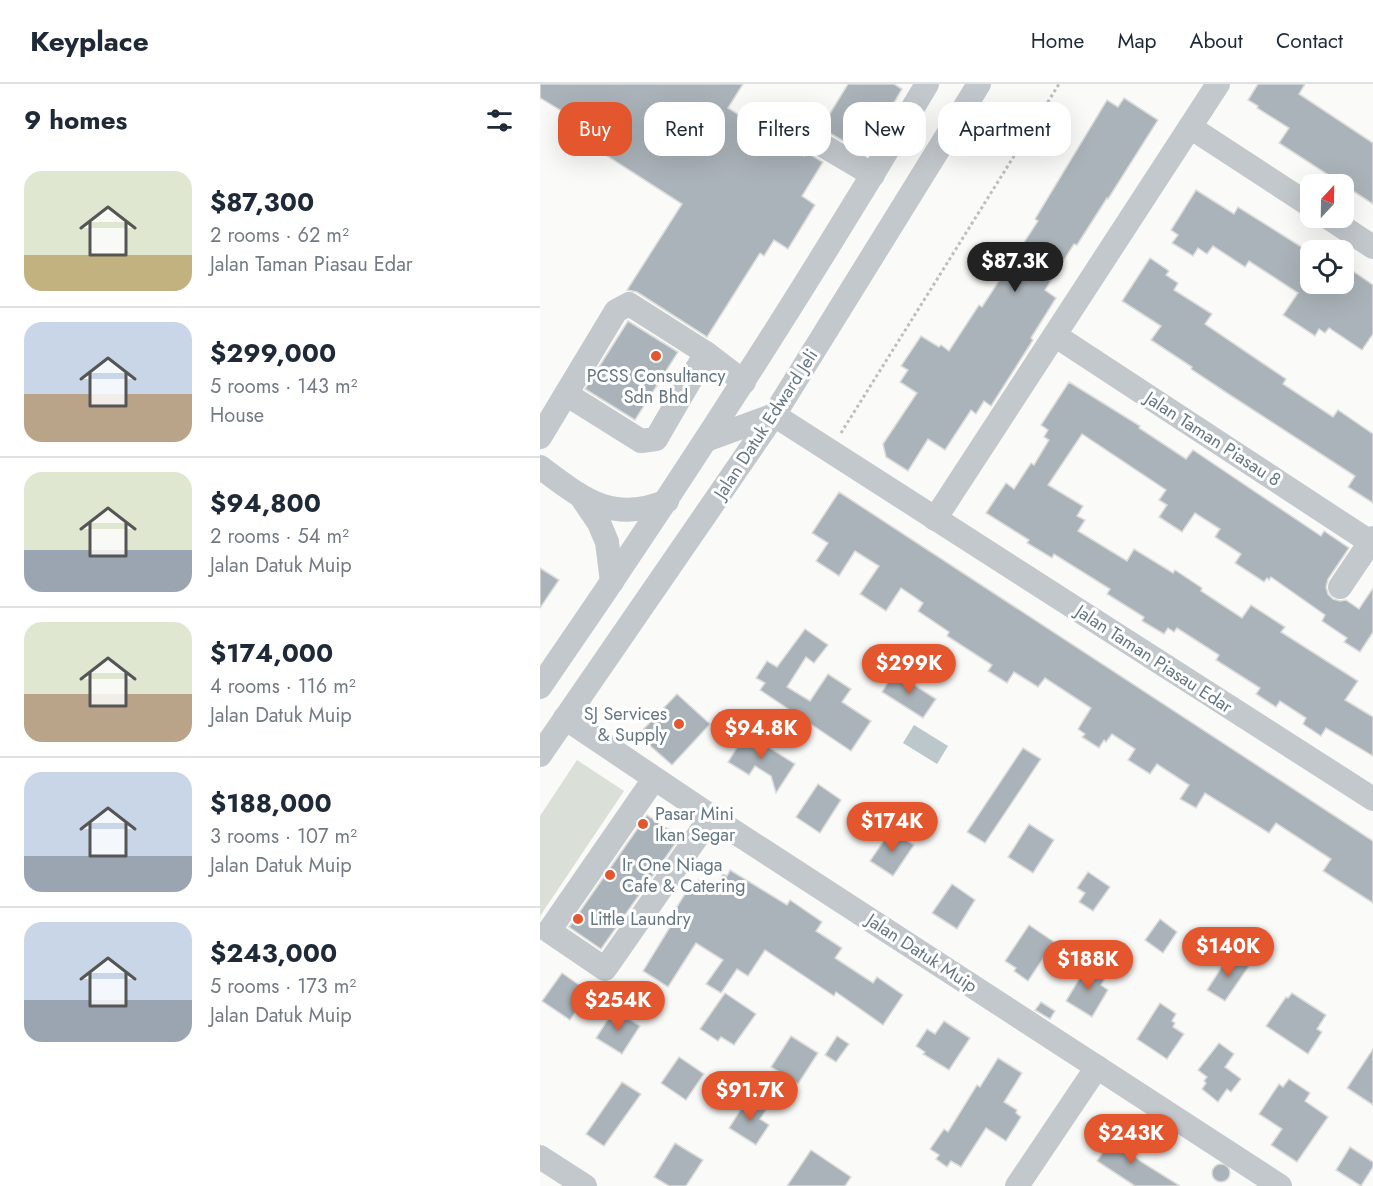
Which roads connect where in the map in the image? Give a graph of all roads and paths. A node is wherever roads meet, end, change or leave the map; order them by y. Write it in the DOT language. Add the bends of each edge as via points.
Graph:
graph roads {
  1 [pos="927,84"];
  2 [pos="979,84"];
  3 [pos="1059,84"];
  4 [pos="1218,84"];
  5 [pos="1190,126"];
  6 [pos="831,150"];
  7 [pos="873,175"];
  8 [pos="1300,199"];
  9 [pos="1344,228"];
  10 [pos="1373,247"];
  11 [pos="1056,336"];
  12 [pos="706,353"];
  13 [pos="744,381"];
  14 [pos="774,415"];
  15 [pos="551,419"];
  16 [pos="706,440"];
  17 [pos="831,449"];
  18 [pos="540,467"];
  19 [pos="582,498"];
  20 [pos="667,501"];
  21 [pos="935,519"];
  22 [pos="1372,540"];
  23 [pos="612,582"];
  24 [pos="1340,587"];
  25 [pos="540,687"];
  26 [pos="565,718"];
  27 [pos="540,726"];
  28 [pos="540,755"];
  29 [pos="654,779"];
  30 [pos="1373,799"];
  31 [pos="711,817"];
  32 [pos="1097,1067"];
  33 [pos="540,1157"];
  34 [pos="585,1186"];
  35 [pos="1017,1186"];
  36 [pos="1280,1186"];
  1 -- 7 [label="street"];
  2 -- 14 [label="street, Jalan Datuk Edward Jeli"];
  3 -- 17 [label="path"];
  4 -- 5 [label="street"];
  5 -- 8 [label="street"];
  5 -- 11 [label="street"];
  6 -- 7 [label="street"];
  7 -- 13 [label="street"];
  9 -- 10 [label="street"];
  11 -- 21 [label="street"];
  11 -- 22 [label="street, Jalan Taman Piasau 8"];
  12 -- 13 [label="street"];
  12 -- 15 [label="street" via="656,439 641,441"];
  12 -- 15 [label="street" via="629,304 616,311"];
  13 -- 16 [label="street"];
  14 -- 16 [label="street"];
  14 -- 17 [label="street, Jalan Taman Piasau Edar"];
  14 -- 26 [label="street, Jalan Datuk Edward Jeli"];
  16 -- 20 [label="street"];
  17 -- 21 [label="street, Jalan Taman Piasau Edar"];
  18 -- 19 [label="street"];
  19 -- 20 [label="street" via="623,511"];
  19 -- 23 [label="street" via="607,542"];
  20 -- 23 [label="street"];
  21 -- 30 [label="street, Jalan Taman Piasau Edar"];
  22 -- 24 [label="street"];
  23 -- 25 [label="street"];
  26 -- 27 [label="street"];
  26 -- 28 [label="street, Jalan Datuk Edward Jeli"];
  26 -- 29 [label="street, Jalan Datuk Muip"];
  29 -- 31 [label="street, Jalan Datuk Muip"];
  29 -- 31 [label="street" via="549,931 605,969"];
  31 -- 32 [label="street, Jalan Datuk Muip"];
  32 -- 35 [label="street"];
  32 -- 36 [label="street, Jalan Datuk Muip"];
  33 -- 34 [label="street"];
}
